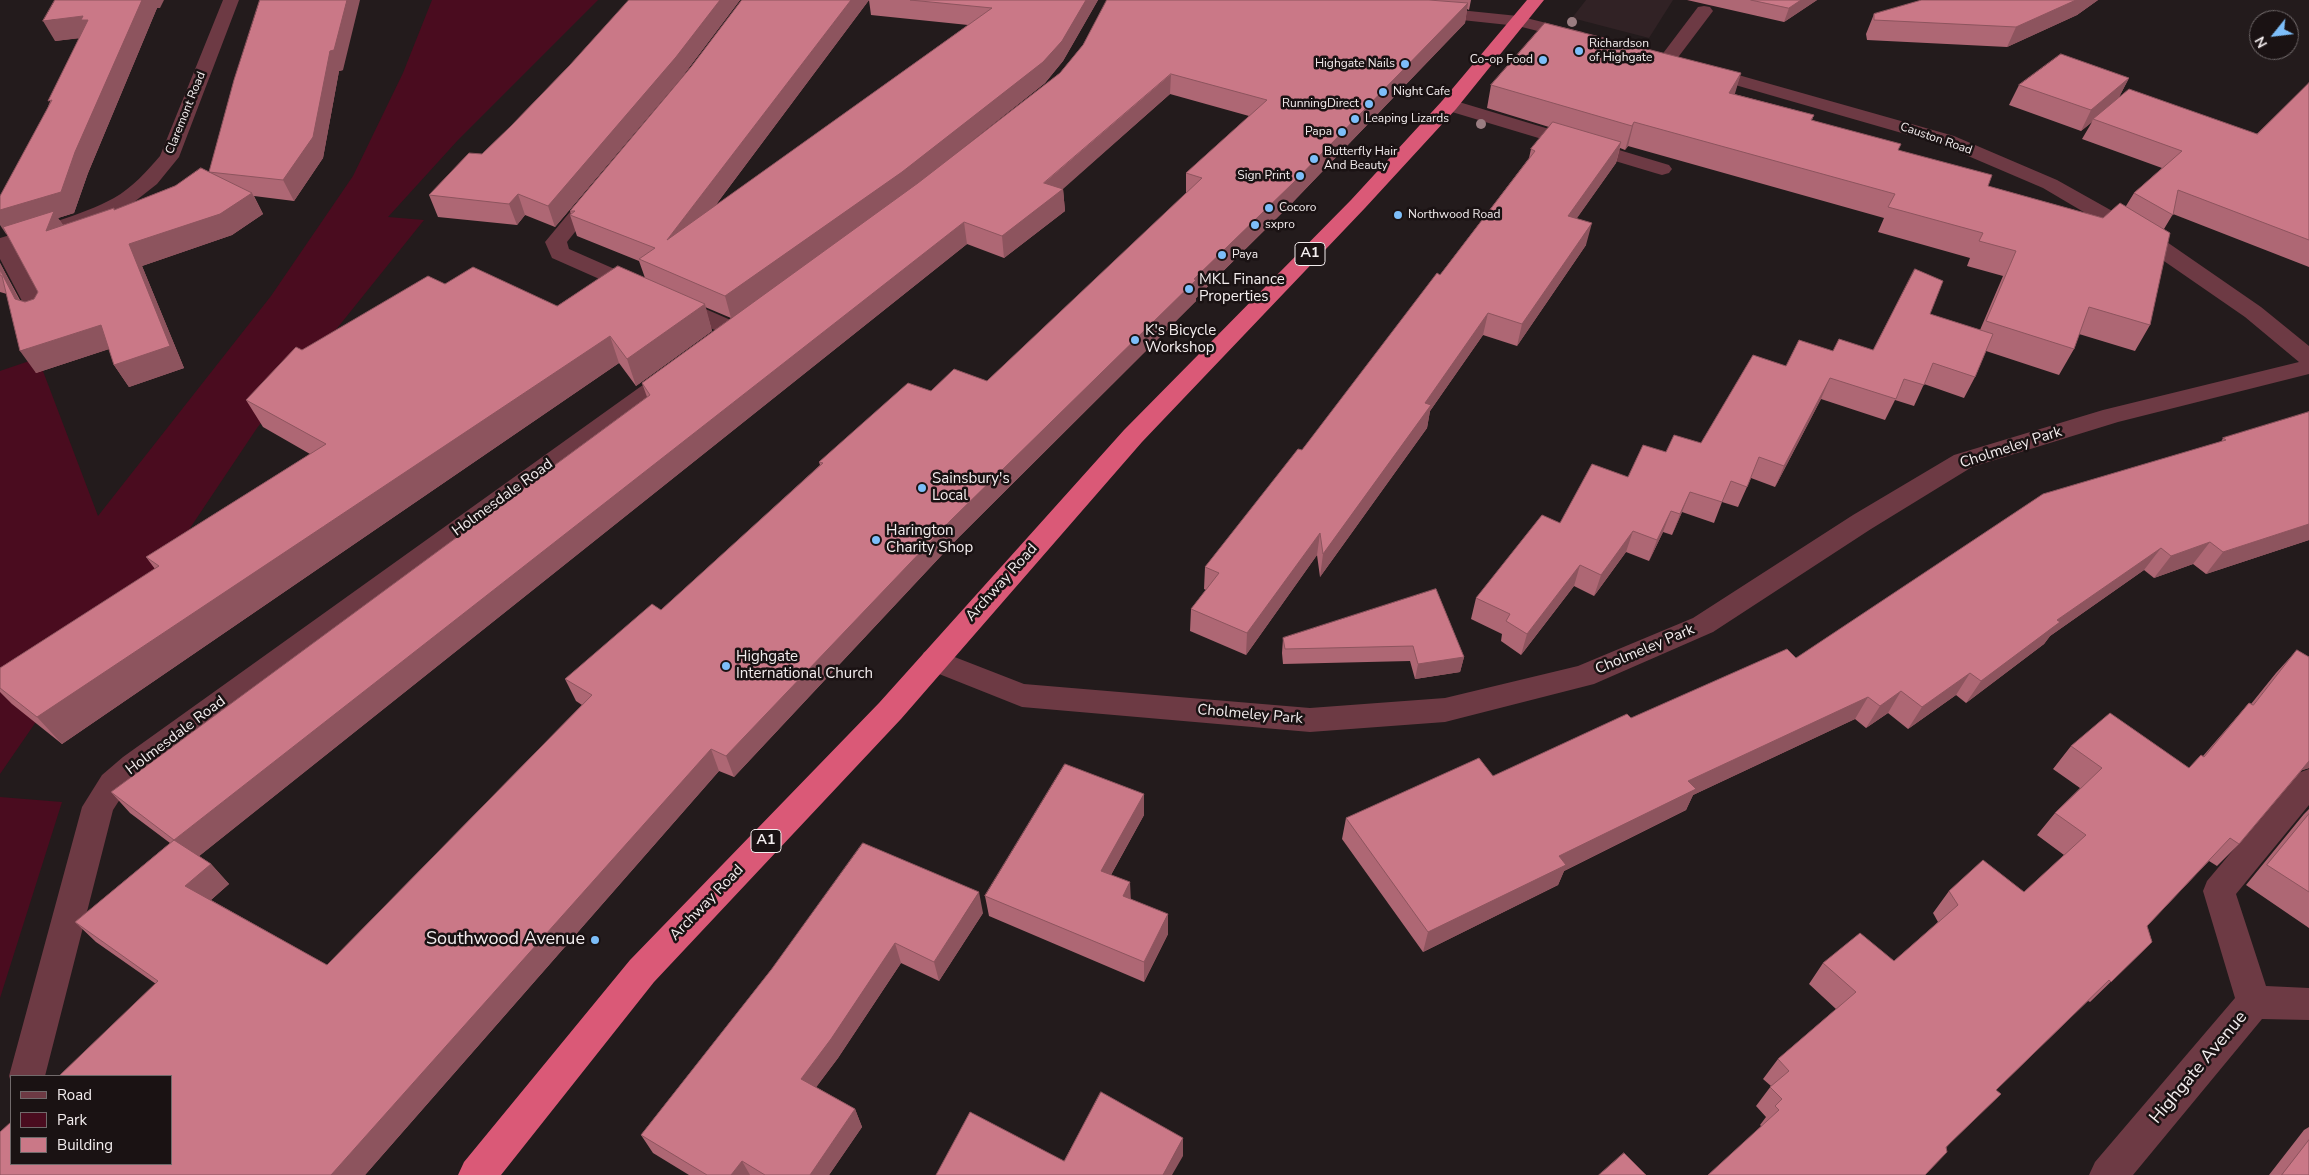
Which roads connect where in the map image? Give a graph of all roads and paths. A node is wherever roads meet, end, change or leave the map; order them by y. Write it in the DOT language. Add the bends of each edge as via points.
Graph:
graph roads {
  1 [pos="230,0"];
  2 [pos="1536,0"];
  3 [pos="1410,10"];
  4 [pos="1704,11"];
  5 [pos="1518,21"];
  6 [pos="1592,40"];
  7 [pos="1449,105"];
  8 [pos="1662,169"];
  9 [pos="608,179"];
  10 [pos="2,244"];
  11 [pos="756,314"];
  12 [pos="40,315"];
  13 [pos="734,330"];
  14 [pos="2309,358"];
  15 [pos="2309,367"];
  16 [pos="934,660"];
  17 [pos="2309,782"];
  18 [pos="2254,1002"];
  19 [pos="2309,1004"];
  20 [pos="27,1075"];
  21 [pos="477,1175"];
  22 [pos="2108,1175"];
  1 -- 10 [label="street, Claremont Road" via="169,157 150,180 122,202 62,226"];
  2 -- 5 [label="highway, Archway Road / A1"];
  3 -- 5 [label="street"];
  4 -- 14 [label="street, Causton Road" via="1658,58 1947,140 2050,184 2156,245 2253,312"];
  5 -- 6 [label="street"];
  5 -- 7 [label="highway, Archway Road / A1"];
  7 -- 8 [label="street"];
  7 -- 16 [label="highway, Archway Road / A1" via="1134,436"];
  9 -- 13 [label="street" via="556,242 560,253"];
  10 -- 12 [label="street"];
  11 -- 13 [label="street, Holmesdale Road"];
  13 -- 20 [label="street, Holmesdale Road" via="113,784 98,807"];
  15 -- 16 [label="street, Cholmeley Park" via="2112,416 1963,460 1703,624 1584,676 1445,710 1310,720 1022,695"];
  16 -- 21 [label="highway, Archway Road / A1" via="890,711 642,971"];
  17 -- 18 [label="street" via="2219,891"];
  18 -- 19 [label="street, Highgate Avenue"];
  18 -- 22 [label="street, Highgate Avenue"];
}
